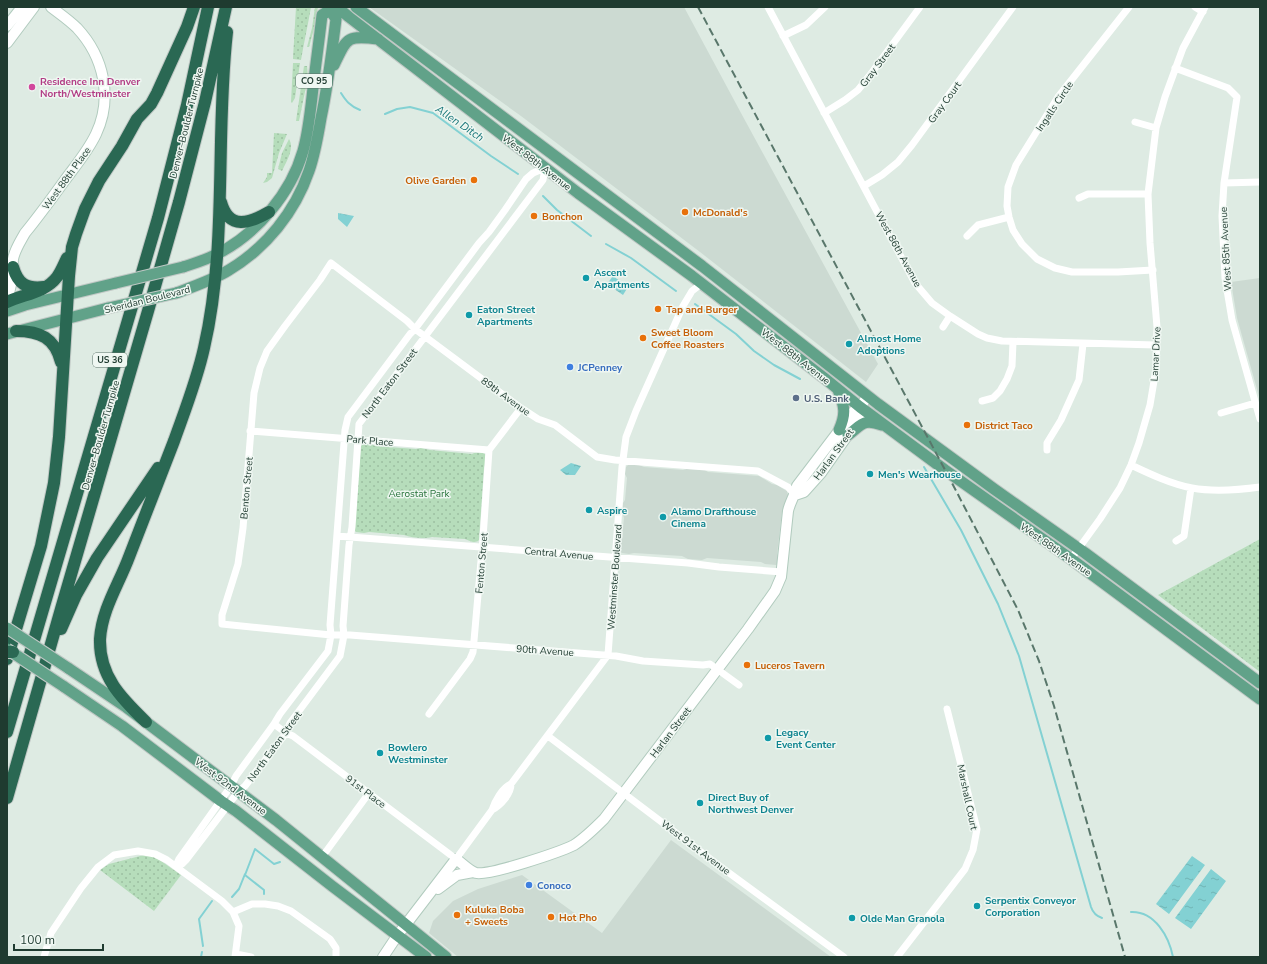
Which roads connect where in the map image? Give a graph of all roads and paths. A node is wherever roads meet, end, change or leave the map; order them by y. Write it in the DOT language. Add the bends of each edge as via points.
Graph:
graph roads {
  1 [pos="22,7"];
  2 [pos="34,7"];
  3 [pos="50,7"];
  4 [pos="194,7"];
  5 [pos="202,7"];
  6 [pos="208,7"];
  7 [pos="219,7"];
  8 [pos="227,7"];
  9 [pos="356,7"];
  10 [pos="768,7"];
  11 [pos="825,7"];
  12 [pos="920,7"];
  13 [pos="1013,7"];
  14 [pos="1129,7"];
  15 [pos="1195,7"];
  16 [pos="333,8"];
  17 [pos="1204,9"];
  18 [pos="7,26"];
  19 [pos="783,36"];
  20 [pos="378,39"];
  21 [pos="7,43"];
  22 [pos="1175,68"];
  23 [pos="330,73"];
  24 [pos="824,113"];
  25 [pos="1135,122"];
  26 [pos="1156,128"];
  27 [pos="546,168"];
  28 [pos="1260,182"];
  29 [pos="1224,183"];
  30 [pos="864,186"];
  31 [pos="1148,194"];
  32 [pos="220,195"];
  33 [pos="1079,198"];
  34 [pos="269,212"];
  35 [pos="1009,217"];
  36 [pos="967,236"];
  37 [pos="72,247"];
  38 [pos="218,254"];
  39 [pos="331,263"];
  40 [pos="13,267"];
  41 [pos="1153,270"];
  42 [pos="215,278"];
  43 [pos="701,284"];
  44 [pos="49,286"];
  45 [pos="68,295"];
  46 [pos="7,297"];
  47 [pos="7,302"];
  48 [pos="7,311"];
  49 [pos="950,316"];
  50 [pos="66,319"];
  51 [pos="943,327"];
  52 [pos="415,329"];
  53 [pos="11,332"];
  54 [pos="426,336"];
  55 [pos="1013,342"];
  56 [pos="1083,344"];
  57 [pos="1156,345"];
  58 [pos="62,367"];
  59 [pos="837,388"];
  60 [pos="868,396"];
  61 [pos="982,401"];
  62 [pos="1255,403"];
  63 [pos="860,406"];
  64 [pos="521,408"];
  65 [pos="1221,412"];
  66 [pos="182,417"];
  67 [pos="1260,419"];
  68 [pos="886,426"];
  69 [pos="250,431"];
  70 [pos="840,435"];
  71 [pos="345,438"];
  72 [pos="358,439"];
  73 [pos="489,450"];
  74 [pos="1047,450"];
  75 [pos="623,460"];
  76 [pos="1131,465"];
  77 [pos="814,482"];
  78 [pos="1260,487"];
  79 [pos="1191,488"];
  80 [pos="796,494"];
  81 [pos="337,536"];
  82 [pos="351,537"];
  83 [pos="1176,541"];
  84 [pos="482,547"];
  85 [pos="1079,549"];
  86 [pos="616,558"];
  87 [pos="1071,559"];
  88 [pos="782,572"];
  89 [pos="7,628"];
  90 [pos="331,635"];
  91 [pos="344,635"];
  92 [pos="474,645"];
  93 [pos="8,653"];
  94 [pos="608,655"];
  95 [pos="718,669"];
  96 [pos="1260,683"];
  97 [pos="739,685"];
  98 [pos="35,699"];
  99 [pos="1260,699"];
  100 [pos="947,709"];
  101 [pos="7,710"];
  102 [pos="429,714"];
  103 [pos="146,722"];
  104 [pos="274,724"];
  105 [pos="7,732"];
  106 [pos="286,733"];
  107 [pos="548,736"];
  108 [pos="7,770"];
  109 [pos="235,789"];
  110 [pos="369,793"];
  111 [pos="624,794"];
  112 [pos="7,798"];
  113 [pos="224,803"];
  114 [pos="322,857"];
  115 [pos="456,859"];
  116 [pos="176,866"];
  117 [pos="473,872"];
  118 [pos="426,898"];
  119 [pos="233,912"];
  120 [pos="406,925"];
  121 [pos="397,936"];
  122 [pos="235,956"];
  123 [pos="44,957"];
  124 [pos="251,957"];
  125 [pos="336,957"];
  126 [pos="383,957"];
  127 [pos="426,957"];
  128 [pos="446,957"];
  129 [pos="844,957"];
  130 [pos="897,957"];
  1 -- 18 [label="street"];
  2 -- 21 [label="street"];
  3 -- 40 [label="street, West 88th Place" via="76,27 96,54 104,81 104,110 100,125 86,152 20,242"];
  4 -- 37 [label="highway" via="161,86 151,104 137,119 96,186"];
  5 -- 101 [label="highway, Denver–Boulder Turnpike / US 36" via="152,214"];
  6 -- 105 [label="highway" via="187,105 158,218"];
  7 -- 108 [label="highway" via="191,134 157,262"];
  8 -- 32 [label="highway" via="230,15 221,112"];
  8 -- 98 [label="highway, Denver–Boulder Turnpike / US 36" via="175,216"];
  9 -- 60 [label="main road, West 88th Avenue" via="702,266"];
  10 -- 19 [label="street, West 86th Avenue"];
  11 -- 19 [label="street" via="806,25"];
  12 -- 24 [label="street, Gray Street" via="858,90"];
  13 -- 30 [label="street, Gray Court" via="898,162"];
  14 -- 35 [label="street, Ingalls Circle" via="1058,97 1016,165 1008,187"];
  15 -- 17 [label="street"];
  16 -- 20 [label="main road, West 88th Avenue"];
  16 -- 23 [label="main road, Sheridan Boulevard / CO 95" via="336,19"];
  16 -- 34 [label="main road, CO 95" via="322,15 308,129 300,160 291,180"];
  17 -- 22 [label="street, Lamar Drive"];
  19 -- 24 [label="street, West 86th Avenue"];
  20 -- 23 [label="main road" via="357,37 347,41"];
  20 -- 27 [label="main road, West 88th Avenue"];
  22 -- 26 [label="street, Lamar Drive"];
  22 -- 29 [label="street, West 85th Avenue" via="1228,88 1237,97"];
  23 -- 42 [label="main road, Sheridan Boulevard / CO 95" via="313,157 296,202 264,244 237,266"];
  24 -- 30 [label="street, West 86th Avenue"];
  25 -- 26 [label="street"];
  26 -- 31 [label="street, Lamar Drive"];
  27 -- 43 [label="main road, West 88th Avenue"];
  27 -- 52 [label="street, North Eaton Street" via="526,179"];
  27 -- 54 [label="street, North Eaton Street" via="543,180"];
  28 -- 29 [label="street"];
  29 -- 62 [label="street, West 85th Avenue" via="1222,216 1225,278 1232,320"];
  30 -- 49 [label="street, West 86th Avenue" via="915,283 932,303"];
  31 -- 33 [label="street" via="1088,194"];
  31 -- 41 [label="street, Lamar Drive"];
  32 -- 34 [label="highway" via="226,213 239,222 251,221"];
  32 -- 38 [label="highway"];
  34 -- 38 [label="main road, CO 95" via="248,233"];
  35 -- 36 [label="street" via="978,224"];
  35 -- 41 [label="street, Ingalls Circle" via="1013,230 1026,249 1055,268 1072,272"];
  37 -- 44 [label="highway" via="57,278"];
  37 -- 45 [label="highway"];
  38 -- 42 [label="highway"];
  38 -- 45 [label="main road, CO 95, bridge" via="183,267"];
  39 -- 52 [label="street, 89th Avenue"];
  39 -- 69 [label="street, Benton Street" via="267,351 256,380"];
  40 -- 44 [label="highway" via="17,278 24,285 36,288"];
  40 -- 46 [label="street, West 88th Place" via="11,290"];
  41 -- 57 [label="street, Lamar Drive"];
  42 -- 50 [label="main road, Sheridan Boulevard / CO 95, bridge" via="176,293"];
  42 -- 66 [label="highway" via="204,348"];
  43 -- 59 [label="main road, West 88th Avenue"];
  43 -- 75 [label="street, Westminster Boulevard" via="692,291 683,306 656,365 626,437"];
  44 -- 47 [label="highway"];
  45 -- 48 [label="main road"];
  45 -- 50 [label="highway"];
  49 -- 51 [label="street"];
  49 -- 55 [label="street, West 86th Avenue" via="987,338"];
  50 -- 53 [label="main road, Sheridan Boulevard"];
  50 -- 58 [label="highway"];
  52 -- 54 [label="street, 89th Avenue"];
  52 -- 71 [label="street, North Eaton Street" via="350,414"];
  53 -- 58 [label="highway" via="36,332 48,339 56,349"];
  54 -- 64 [label="street, 89th Avenue"];
  54 -- 72 [label="street, North Eaton Street" via="361,421"];
  55 -- 56 [label="street, West 86th Avenue"];
  55 -- 61 [label="street" via="1012,366 1007,380 993,398"];
  56 -- 57 [label="street, West 86th Avenue"];
  56 -- 74 [label="street" via="1079,380 1061,420 1047,443"];
  57 -- 76 [label="street, Lamar Drive" via="1156,369 1150,404"];
  58 -- 93 [label="highway" via="57,459 50,503 37,560"];
  59 -- 63 [label="main road, West 88th Avenue"];
  59 -- 70 [label="main road" via="844,406"];
  60 -- 63 [label="street, Harlan Street"];
  60 -- 85 [label="main road, West 88th Avenue"];
  62 -- 65 [label="street"];
  62 -- 67 [label="street, West 85th Avenue"];
  63 -- 68 [label="main road, West 88th Avenue"];
  63 -- 70 [label="street, Harlan Street" via="854,411"];
  64 -- 73 [label="street"];
  64 -- 75 [label="street, 89th Avenue" via="555,426 597,457"];
  66 -- 98 [label="highway" via="159,465 82,583 61,629"];
  66 -- 103 [label="highway" via="128,560 107,608 102,627 101,654 109,680 116,691"];
  68 -- 70 [label="main road" via="873,422 862,423"];
  68 -- 87 [label="main road, West 88th Avenue" via="966,486"];
  69 -- 71 [label="street, Park Place"];
  69 -- 90 [label="street, Benton Street" via="238,564 222,615 222,624"];
  70 -- 77 [label="street, Harlan Street"];
  70 -- 77 [label="street" via="815,469"];
  70 -- 80 [label="street, Harlan Street" via="796,486"];
  71 -- 72 [label="street, Park Place"];
  71 -- 81 [label="street, North Eaton Street"];
  72 -- 73 [label="street, Park Place"];
  72 -- 82 [label="street, North Eaton Street"];
  73 -- 84 [label="street, Fenton Street"];
  75 -- 80 [label="street, 89th Avenue" via="758,471"];
  75 -- 86 [label="street, Westminster Boulevard"];
  76 -- 79 [label="street" via="1159,478"];
  76 -- 85 [label="street, Lamar Drive" via="1120,488"];
  77 -- 80 [label="street, Harlan Street" via="804,492"];
  78 -- 79 [label="street" via="1218,490"];
  79 -- 83 [label="street" via="1184,536"];
  80 -- 88 [label="street, Harlan Street" via="788,511"];
  81 -- 82 [label="street, Central Avenue"];
  81 -- 90 [label="street, North Eaton Street"];
  82 -- 84 [label="street, Central Avenue"];
  82 -- 91 [label="street, North Eaton Street"];
  84 -- 86 [label="street, Central Avenue"];
  84 -- 92 [label="street, Fenton Street"];
  85 -- 87 [label="street, Lamar Drive"];
  85 -- 96 [label="main road, West 88th Avenue"];
  86 -- 88 [label="street, Central Avenue"];
  86 -- 94 [label="street, Westminster Boulevard"];
  87 -- 99 [label="main road, West 88th Avenue"];
  88 -- 95 [label="street, Harlan Street" via="775,591"];
  89 -- 103 [label="main road, West 92nd Avenue, bridge"];
  90 -- 91 [label="street, 90th Avenue"];
  90 -- 104 [label="street, North Eaton Street" via="328,651"];
  91 -- 92 [label="street, 90th Avenue"];
  91 -- 106 [label="street, North Eaton Street" via="337,660 290,722"];
  92 -- 94 [label="street, 90th Avenue"];
  92 -- 102 [label="street, Fenton Street" via="470,659"];
  93 -- 113 [label="main road, West 92nd Avenue, bridge" via="122,726"];
  94 -- 95 [label="street, 90th Avenue" via="643,661 710,664"];
  94 -- 107 [label="street"];
  95 -- 97 [label="street, 90th Avenue"];
  95 -- 111 [label="street, Harlan Street"];
  98 -- 112 [label="highway, Denver–Boulder Turnpike / US 36"];
  100 -- 130 [label="street, Marshall Court" via="977,829 973,850 965,869"];
  103 -- 109 [label="main road, West 92nd Avenue"];
  104 -- 106 [label="street, 91st Place"];
  104 -- 109 [label="street, North Eaton Street" via="236,775"];
  106 -- 109 [label="street, North Eaton Street" via="245,786"];
  106 -- 110 [label="street, 91st Place"];
  107 -- 111 [label="street, West 91st Avenue"];
  107 -- 115 [label="street" via="511,784 511,789 499,806 492,810"];
  109 -- 113 [label="street, North Eaton Street"];
  109 -- 114 [label="main road, West 92nd Avenue"];
  110 -- 114 [label="street"];
  110 -- 115 [label="street, 91st Place"];
  111 -- 117 [label="street, Harlan Street" via="589,834 573,845 540,858 486,873"];
  111 -- 129 [label="street, West 91st Avenue"];
  113 -- 116 [label="street, North Eaton Street" via="186,860"];
  113 -- 121 [label="main road, West 92nd Avenue"];
  114 -- 120 [label="main road, West 92nd Avenue"];
  115 -- 117 [label="street"];
  115 -- 118 [label="street"];
  116 -- 119 [label="street"];
  116 -- 123 [label="street" via="161,856 145,851 114,855 98,867 81,888 51,933"];
  117 -- 118 [label="street, Harlan Street" via="454,877"];
  118 -- 120 [label="street"];
  119 -- 122 [label="street" via="238,926"];
  119 -- 125 [label="street" via="252,904 278,906 291,911 330,939 336,948"];
  120 -- 121 [label="street"];
  120 -- 128 [label="main road, West 92nd Avenue"];
  121 -- 126 [label="street"];
  121 -- 127 [label="main road, West 92nd Avenue"];
  122 -- 124 [label="street"];
}
